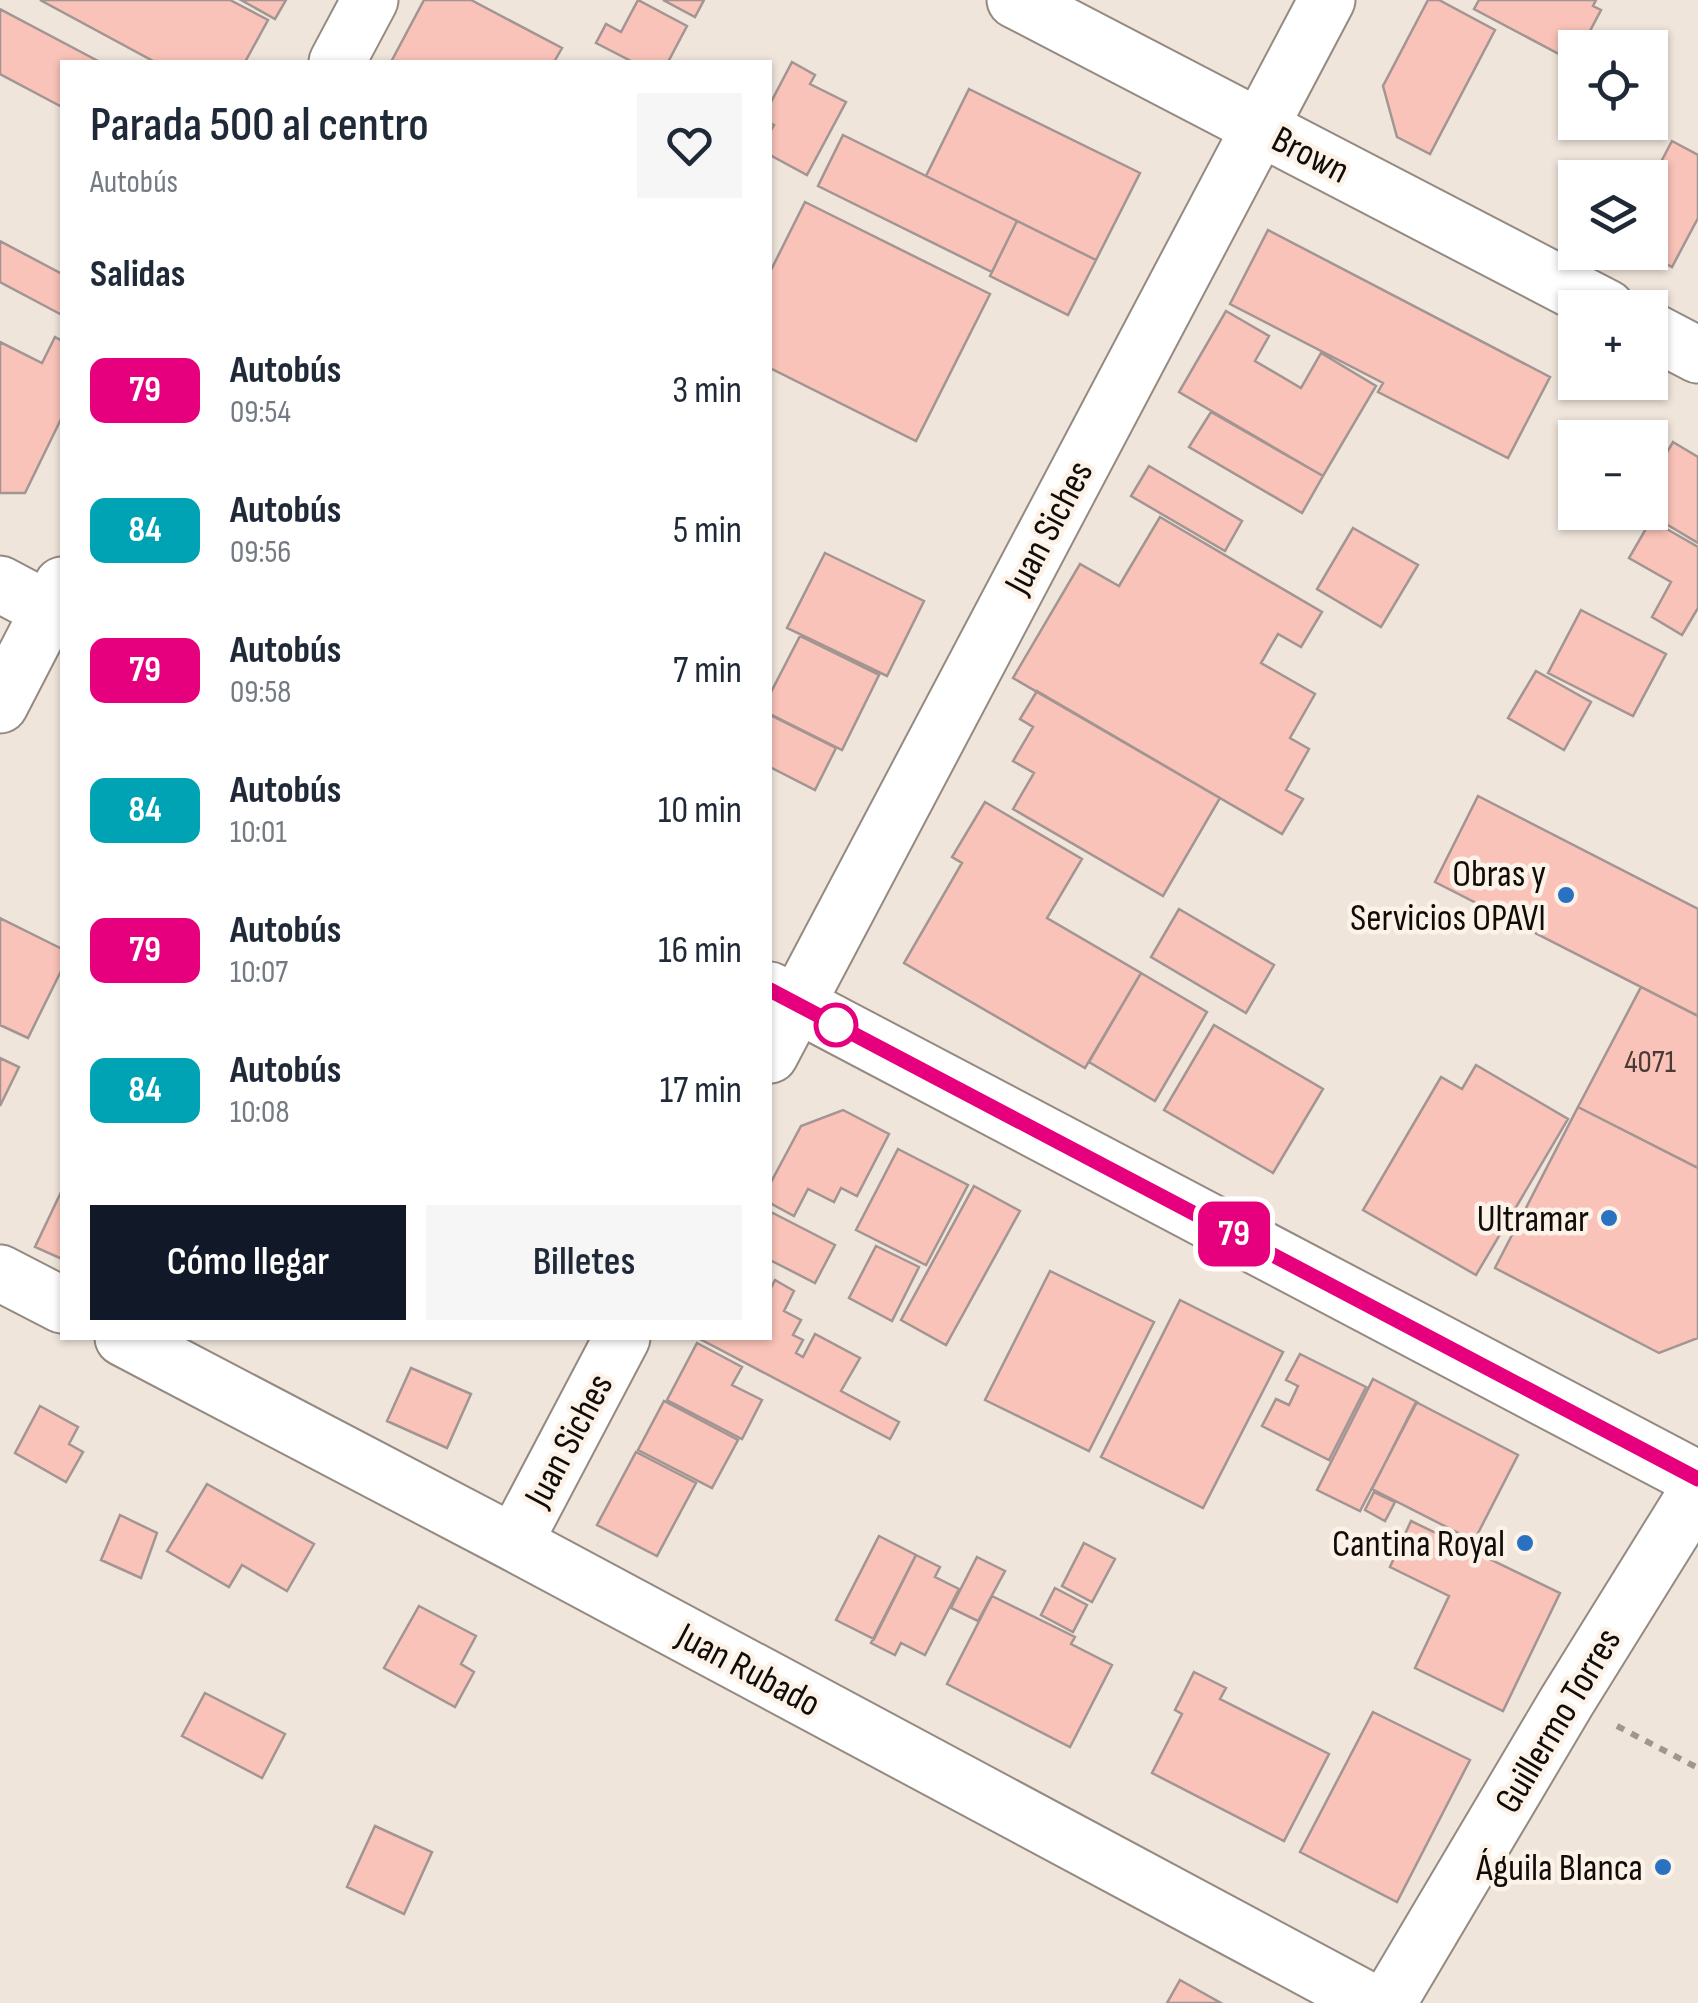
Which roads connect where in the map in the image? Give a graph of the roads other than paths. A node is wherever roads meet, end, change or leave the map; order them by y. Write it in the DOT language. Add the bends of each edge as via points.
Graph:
graph roads {
  1 [pos="370,0"];
  2 [pos="1015,0"];
  3 [pos="1326,0"];
  4 [pos="338,60"];
  5 [pos="1259,127"];
  6 [pos="1572,290"];
  7 [pos="1668,339"];
  8 [pos="1698,355"];
  9 [pos="0,584"];
  10 [pos="58,604"];
  11 [pos="0,705"];
  12 [pos="783,997"];
  13 [pos="772,1046"];
  14 [pos="0,1272"];
  15 [pos="60,1305"];
  16 [pos="128,1340"];
  17 [pos="621,1340"];
  18 [pos="1698,1479"];
  19 [pos="1698,1490"];
  20 [pos="514,1543"];
  21 [pos="1373,2003"];
  22 [pos="1388,2003"];
  1 -- 4 [label="street"];
  2 -- 5 [label="street, Brown"];
  3 -- 5 [label="street, Juan Siches"];
  5 -- 6 [label="street, Brown"];
  5 -- 12 [label="street, Juan Siches"];
  7 -- 8 [label="street"];
  9 -- 10 [label="street"];
  10 -- 11 [label="street"];
  12 -- 13 [label="street, Juan Siches"];
  12 -- 18 [label="street"];
  14 -- 15 [label="street"];
  16 -- 20 [label="street, Juan Rubado"];
  17 -- 20 [label="street, Juan Siches"];
  19 -- 22 [label="street, Guillermo Torres"];
  20 -- 21 [label="street, Juan Rubado"];
}
